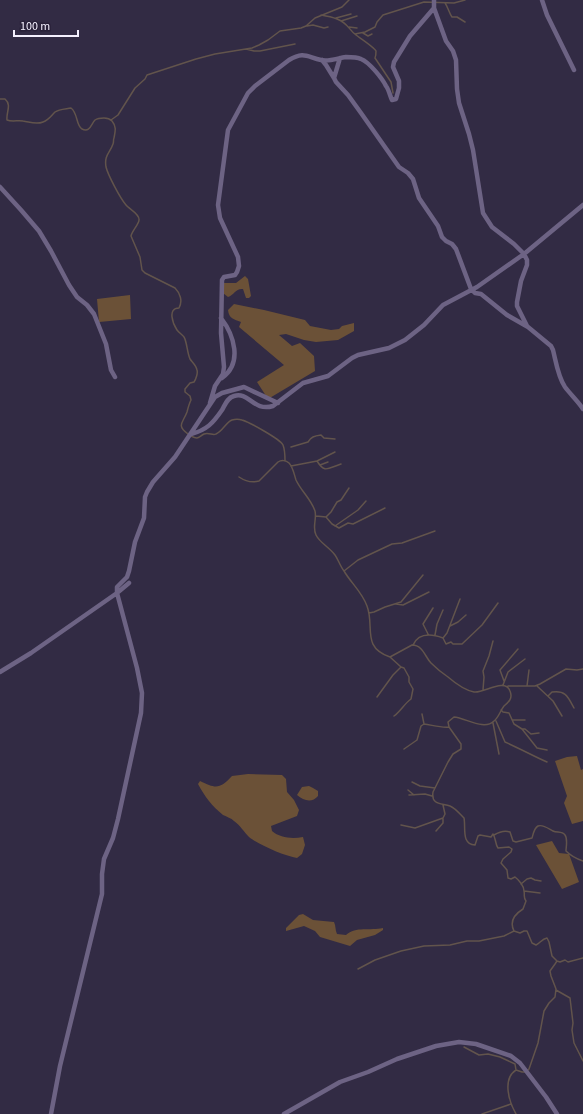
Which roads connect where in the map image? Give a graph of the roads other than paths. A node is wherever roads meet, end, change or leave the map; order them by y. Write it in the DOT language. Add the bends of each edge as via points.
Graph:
graph roads {
  1 [pos="434,0"];
  2 [pos="542,0"];
  3 [pos="434,8"];
  4 [pos="340,58"];
  5 [pos="322,60"];
  6 [pos="574,70"];
  7 [pos="334,78"];
  8 [pos="0,187"];
  9 [pos="583,205"];
  10 [pos="524,254"];
  11 [pos="472,289"];
  12 [pos="222,318"];
  13 [pos="528,327"];
  14 [pos="115,377"];
  15 [pos="221,378"];
  16 [pos="278,403"];
  17 [pos="210,405"];
  18 [pos="583,409"];
  19 [pos="191,434"];
  20 [pos="128,583"];
  21 [pos="117,593"];
  22 [pos="0,672"];
  23 [pos="52,1114"];
  24 [pos="284,1114"];
  25 [pos="557,1114"];
  1 -- 3 [label="street"];
  2 -- 6 [label="street"];
  3 -- 4 [label="street" via="413,32 394,62 393,67 399,81 396,99 392,100 387,87 366,61"];
  3 -- 10 [label="street" via="456,60 459,103 473,150 483,213 492,228"];
  4 -- 5 [label="street"];
  4 -- 7 [label="street"];
  5 -- 7 [label="street"];
  5 -- 12 [label="street" via="302,55 289,60 248,93 228,130 218,205 220,218 238,257 239,266 235,275 224,277 222,280"];
  7 -- 11 [label="street" via="399,167 413,179 419,198 438,226 442,237 456,249"];
  8 -- 14 [label="street" via="39,231 69,285 94,314"];
  9 -- 10 [label="street"];
  10 -- 11 [label="street"];
  10 -- 13 [label="street" via="527,266 521,281 517,306"];
  11 -- 13 [label="street"];
  11 -- 16 [label="street" via="443,305 405,340 389,348 358,355 328,376 303,384"];
  12 -- 15 [label="street" via="224,367"];
  12 -- 15 [label="street" via="234,346 233,365"];
  13 -- 18 [label="street" via="551,346 565,387"];
  15 -- 17 [label="street" via="215,386"];
  16 -- 17 [label="street" via="244,387 222,393 215,397"];
  16 -- 19 [label="street" via="268,408 261,407 244,396 235,396 228,400 208,427"];
  17 -- 19 [label="street"];
  19 -- 21 [label="street" via="147,492 144,518 135,542 129,571 117,588"];
  20 -- 21 [label="street"];
  21 -- 22 [label="street"];
  21 -- 23 [label="street" via="142,693 141,713 117,825 104,859 102,894 60,1066"];
  24 -- 25 [label="street" via="340,1082 397,1059 436,1046 459,1042 476,1044 511,1056 520,1063"];
}
